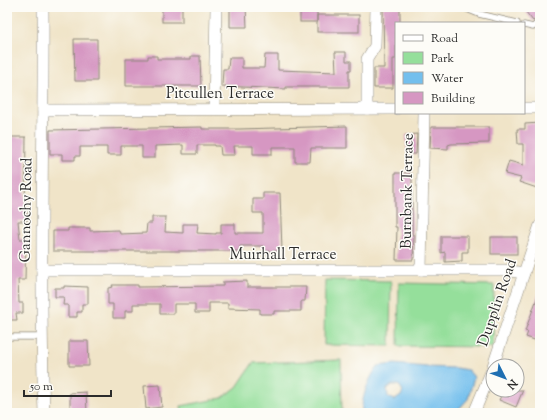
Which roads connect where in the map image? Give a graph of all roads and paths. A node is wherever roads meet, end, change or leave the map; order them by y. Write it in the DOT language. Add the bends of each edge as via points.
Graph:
graph roads {
  1 [pos="43,7"];
  2 [pos="216,7"];
  3 [pos="376,7"];
  4 [pos="462,7"];
  5 [pos="540,21"];
  6 [pos="513,22"];
  7 [pos="525,25"];
  8 [pos="525,108"];
  9 [pos="540,108"];
  10 [pos="214,109"];
  11 [pos="367,109"];
  12 [pos="395,109"];
  13 [pos="43,110"];
  14 [pos="424,114"];
  15 [pos="540,225"];
  16 [pos="535,258"];
  17 [pos="42,270"];
  18 [pos="421,270"];
  19 [pos="524,272"];
  20 [pos="7,337"];
  21 [pos="41,337"];
  22 [pos="44,413"];
  23 [pos="474,413"];
  1 -- 13 [label="street, Gannochy Road"];
  2 -- 10 [label="street"];
  3 -- 11 [label="street" via="375,46 367,59"];
  4 -- 6 [label="lane"];
  5 -- 7 [label="lane" via="533,27"];
  8 -- 9 [label="street"];
  10 -- 11 [label="street, Pitcullen Terrace"];
  10 -- 13 [label="street, Pitcullen Terrace"];
  11 -- 12 [label="street, Pitcullen Terrace"];
  13 -- 17 [label="street, Gannochy Road"];
  14 -- 18 [label="street, Burnbank Terrace"];
  15 -- 16 [label="street, Dupplin Road"];
  16 -- 19 [label="street, Dupplin Road"];
  17 -- 18 [label="street, Muirhall Terrace"];
  17 -- 21 [label="street, Gannochy Road"];
  18 -- 19 [label="street, Muirhall Terrace"];
  19 -- 23 [label="street, Dupplin Road" via="491,372"];
  20 -- 21 [label="lane"];
  21 -- 22 [label="street, Gannochy Road"];
}
